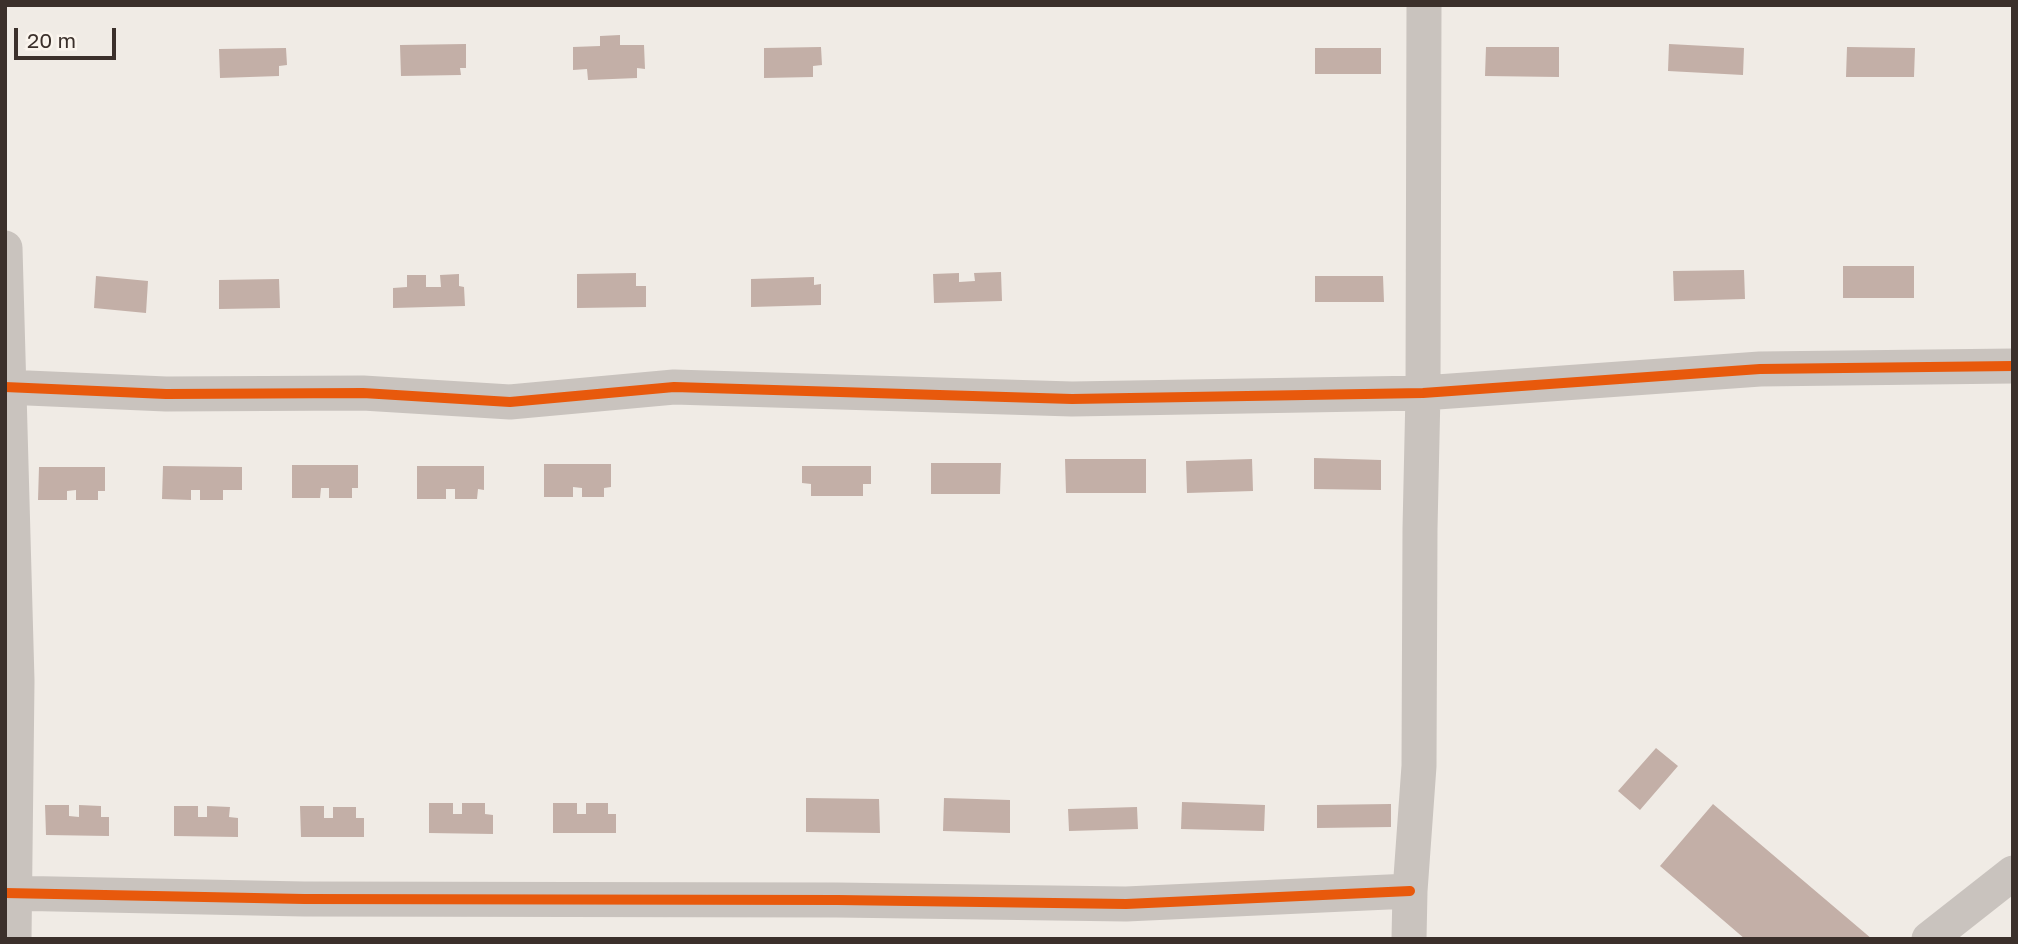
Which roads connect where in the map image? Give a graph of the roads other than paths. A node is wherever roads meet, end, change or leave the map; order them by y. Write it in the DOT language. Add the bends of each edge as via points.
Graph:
graph roads {
  1 [pos="1424,5"];
  2 [pos="5,248"];
  3 [pos="2013,366"];
  4 [pos="7,387"];
  5 [pos="1423,393"];
  6 [pos="2013,873"];
  7 [pos="1410,891"];
  8 [pos="10,892"];
  9 [pos="15,939"];
  10 [pos="1409,939"];
  11 [pos="1929,939"];
  1 -- 5 [label="street"];
  2 -- 4 [label="street"];
  3 -- 5 [label="street" via="1760,369"];
  4 -- 5 [label="street" via="166,394 363,393 510,402 674,387 1072,399"];
  4 -- 8 [label="street" via="18,681"];
  5 -- 7 [label="street" via="1419,766"];
  6 -- 11 [label="street"];
  7 -- 8 [label="street" via="1126,904 304,899"];
  7 -- 10 [label="street"];
  8 -- 9 [label="street"];
}
